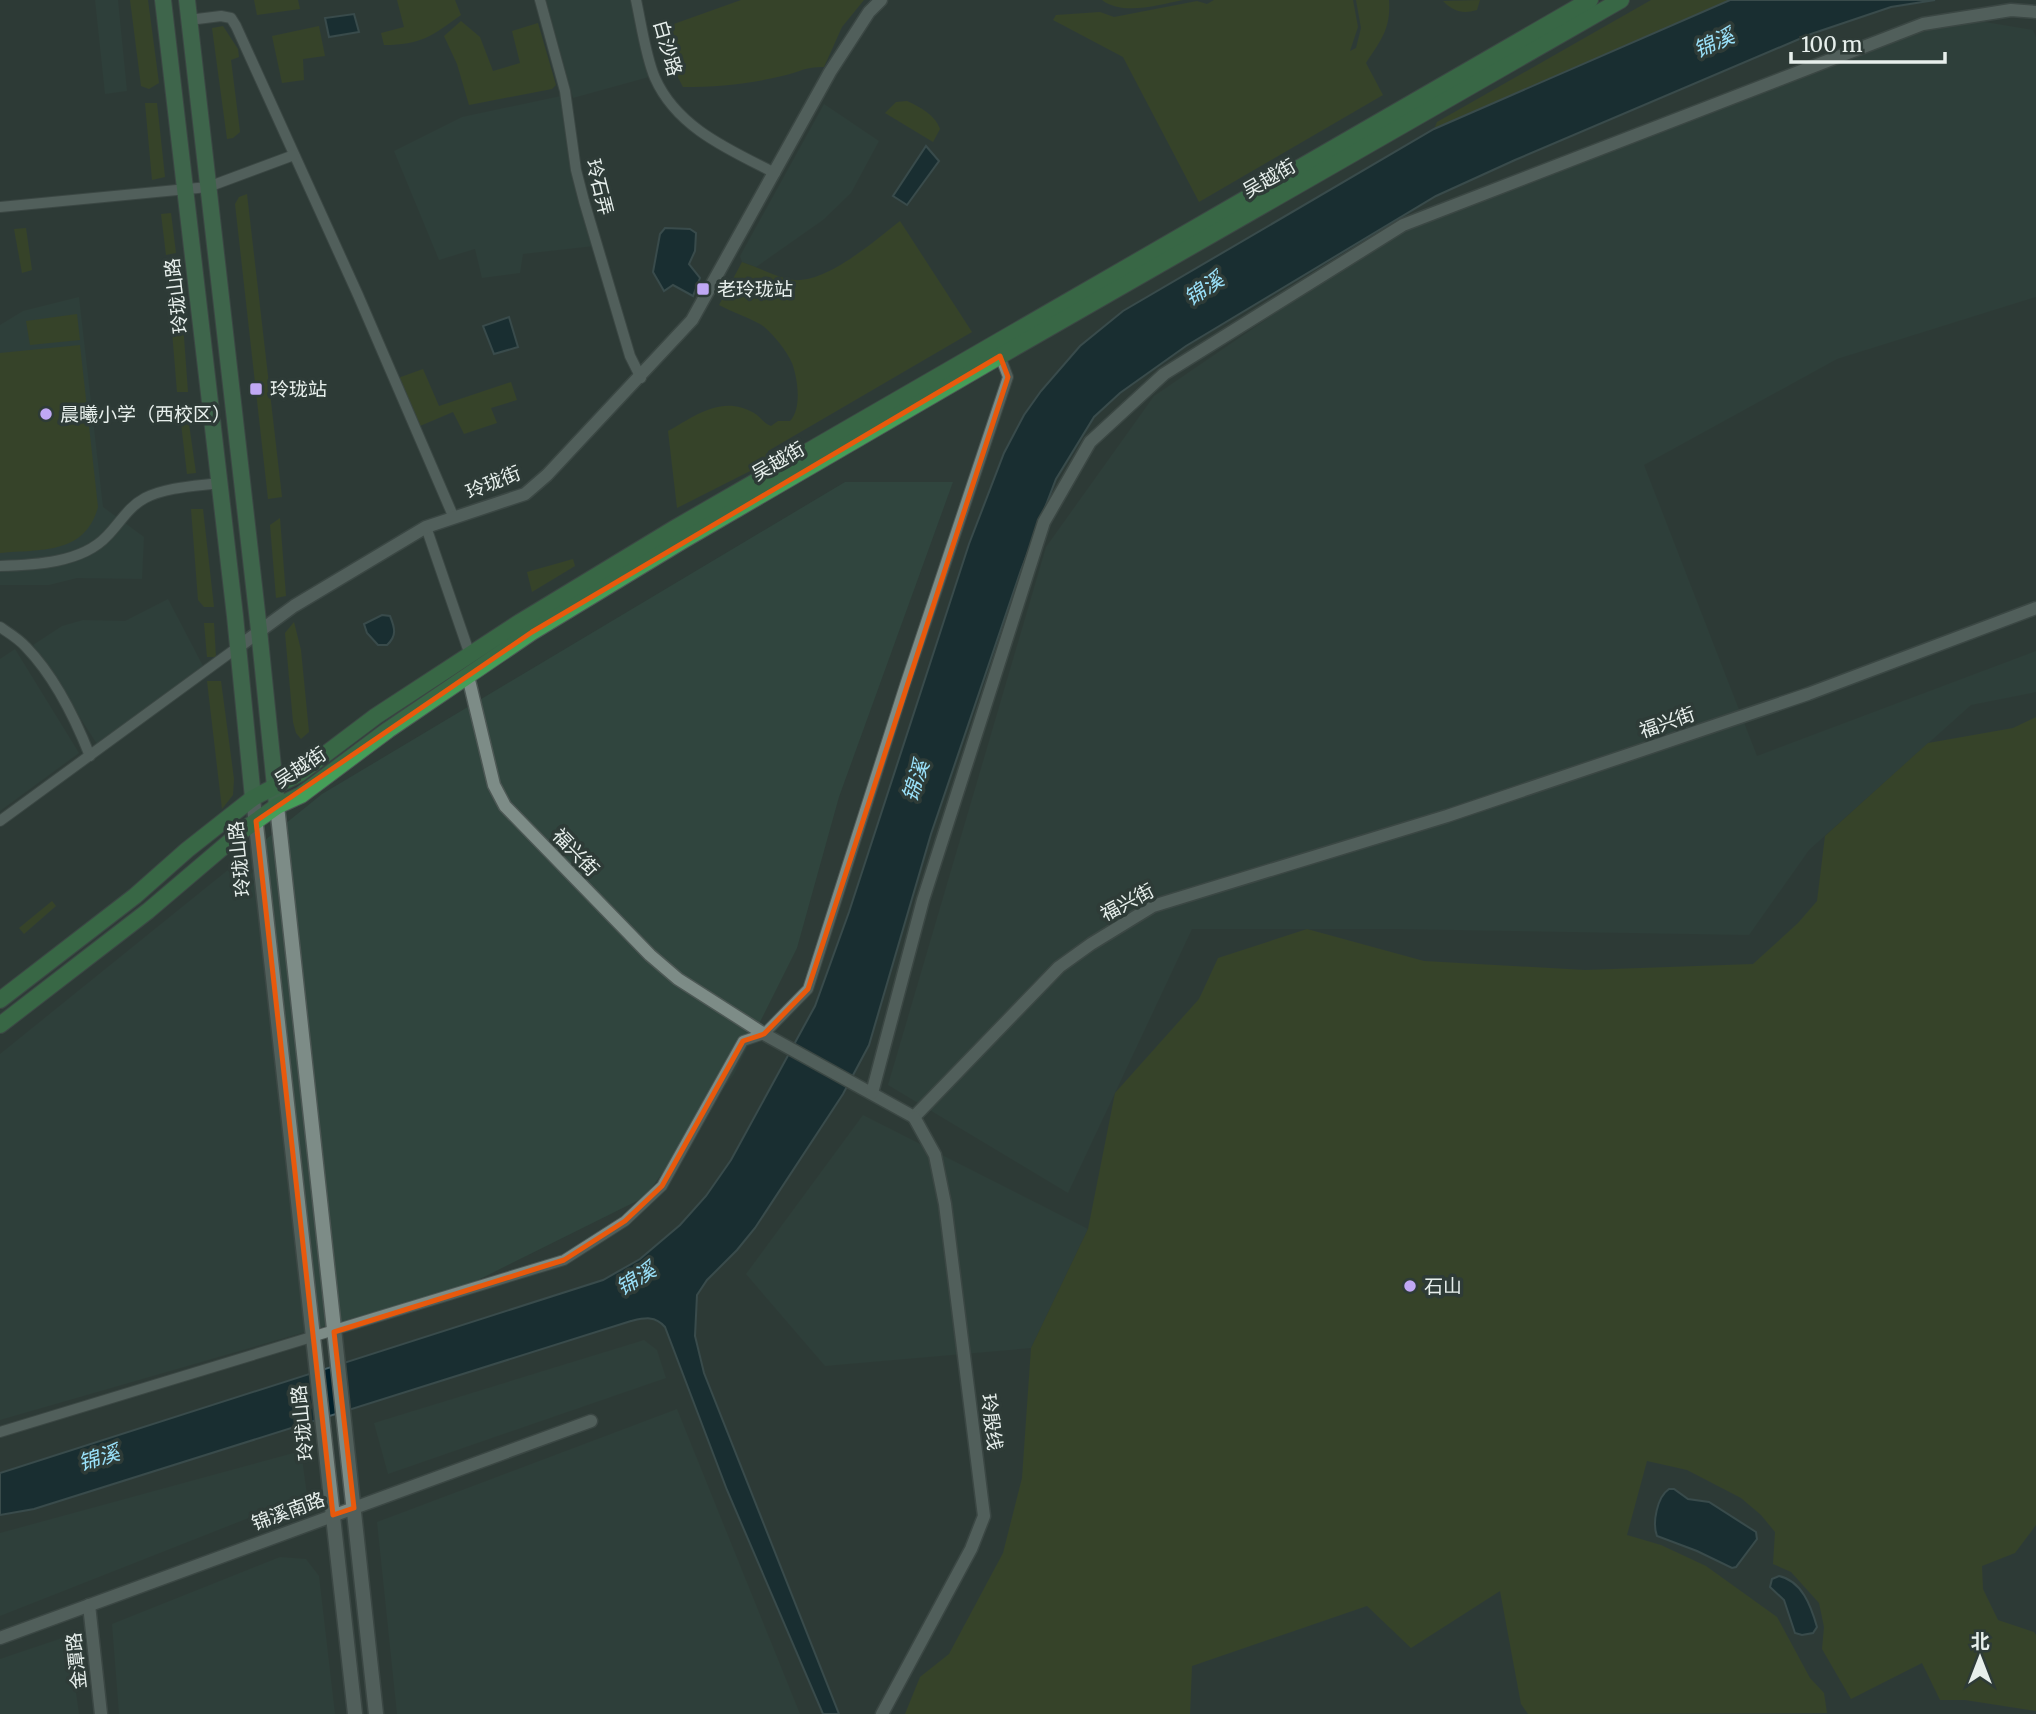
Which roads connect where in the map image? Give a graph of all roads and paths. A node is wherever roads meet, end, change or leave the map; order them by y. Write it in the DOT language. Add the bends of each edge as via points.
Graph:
graph roads {
  1 [pos="163,0"];
  2 [pos="187,0"];
  3 [pos="540,0"];
  4 [pos="636,0"];
  5 [pos="881,0"];
  6 [pos="1590,0"];
  7 [pos="1621,0"];
  8 [pos="2036,12"];
  9 [pos="189,20"];
  10 [pos="294,155"];
  11 [pos="775,173"];
  12 [pos="208,187"];
  13 [pos="185,189"];
  14 [pos="0,207"];
  15 [pos="1000,356"];
  16 [pos="641,378"];
  17 [pos="219,483"];
  18 [pos="454,518"];
  19 [pos="426,527"];
  20 [pos="0,566"];
  21 [pos="2036,608"];
  22 [pos="0,627"];
  23 [pos="259,630"];
  24 [pos="238,647"];
  25 [pos="470,655"];
  26 [pos="468,676"];
  27 [pos="90,756"];
  28 [pos="275,786"];
  29 [pos="253,798"];
  30 [pos="277,806"];
  31 [pos="0,821"];
  32 [pos="256,821"];
  33 [pos="0,1000"];
  34 [pos="0,1025"];
  35 [pos="764,1034"];
  36 [pos="872,1093"];
  37 [pos="914,1117"];
  38 [pos="334,1332"];
  39 [pos="313,1338"];
  40 [pos="591,1421"];
  41 [pos="0,1432"];
  42 [pos="354,1508"];
  43 [pos="333,1515"];
  44 [pos="89,1605"];
  45 [pos="0,1638"];
  46 [pos="101,1714"];
  47 [pos="355,1714"];
  48 [pos="376,1714"];
  49 [pos="882,1714"];
  1 -- 13 [label="main road, 玲珑山路"];
  2 -- 9 [label="main road"];
  3 -- 16 [label="street, 玲石弄" via="565,91 584,201 630,356"];
  4 -- 11 [label="street, 白沙路" via="654,78 670,103 710,140"];
  5 -- 11 [label="street, 玲珑街" via="830,72"];
  6 -- 25 [label="highway, 吴越街" via="675,528"];
  7 -- 15 [label="highway, 吴越街"];
  8 -- 36 [label="street" via="2011,10 1923,24 1403,225 1164,374 1090,442 1044,522 923,901"];
  9 -- 10 [label="street" via="231,18"];
  9 -- 12 [label="main road"];
  10 -- 12 [label="street"];
  10 -- 18 [label="street"];
  11 -- 16 [label="street, 玲珑街" via="692,320"];
  12 -- 13 [label="street"];
  12 -- 23 [label="main road"];
  13 -- 14 [label="street"];
  13 -- 17 [label="main road, 玲珑山路"];
  15 -- 26 [label="highway, 吴越街" via="682,541"];
  15 -- 35 [label="street" via="1008,377 808,989"];
  16 -- 18 [label="street, 玲珑街" via="526,494"];
  17 -- 20 [label="street" via="146,497 106,539 81,553 40,565"];
  17 -- 24 [label="main road, 玲珑山路"];
  18 -- 19 [label="street, 玲珑街"];
  19 -- 23 [label="street, 玲珑街"];
  19 -- 25 [label="street"];
  21 -- 37 [label="street, 福兴街" via="1783,703 1447,816 1153,906 1059,967"];
  22 -- 27 [label="street" via="40,663 78,725"];
  23 -- 24 [label="street, 玲珑街"];
  23 -- 28 [label="main road"];
  24 -- 27 [label="street, 玲珑街"];
  24 -- 29 [label="main road, 玲珑山路"];
  25 -- 28 [label="highway, 吴越街"];
  26 -- 30 [label="highway, 吴越街" via="301,795"];
  26 -- 35 [label="street, 福兴街" via="495,785 505,806 650,955 678,979"];
  27 -- 31 [label="street, 玲珑街"];
  28 -- 29 [label="highway, 吴越街"];
  28 -- 30 [label="main road"];
  29 -- 32 [label="main road, 玲珑山路"];
  29 -- 33 [label="highway, 吴越街"];
  30 -- 32 [label="highway, 吴越街"];
  30 -- 38 [label="main road"];
  32 -- 34 [label="highway, 吴越街"];
  32 -- 39 [label="main road, 玲珑山路"];
  35 -- 36 [label="street, 福兴街"];
  35 -- 38 [label="street" via="743,1041 662,1186 625,1222 564,1260"];
  36 -- 37 [label="street, 福兴街"];
  37 -- 49 [label="street, 玲殷线" via="934,1155 945,1204 985,1516"];
  38 -- 39 [label="street"];
  38 -- 42 [label="main road"];
  39 -- 41 [label="street"];
  39 -- 43 [label="main road, 玲珑山路"];
  40 -- 42 [label="street, 锦溪南路"];
  42 -- 43 [label="street, 锦溪南路"];
  42 -- 48 [label="main road"];
  43 -- 44 [label="street, 锦溪南路"];
  43 -- 47 [label="main road, 玲珑山路"];
  44 -- 45 [label="street, 锦溪南路"];
  44 -- 46 [label="street, 金潭路"];
}
